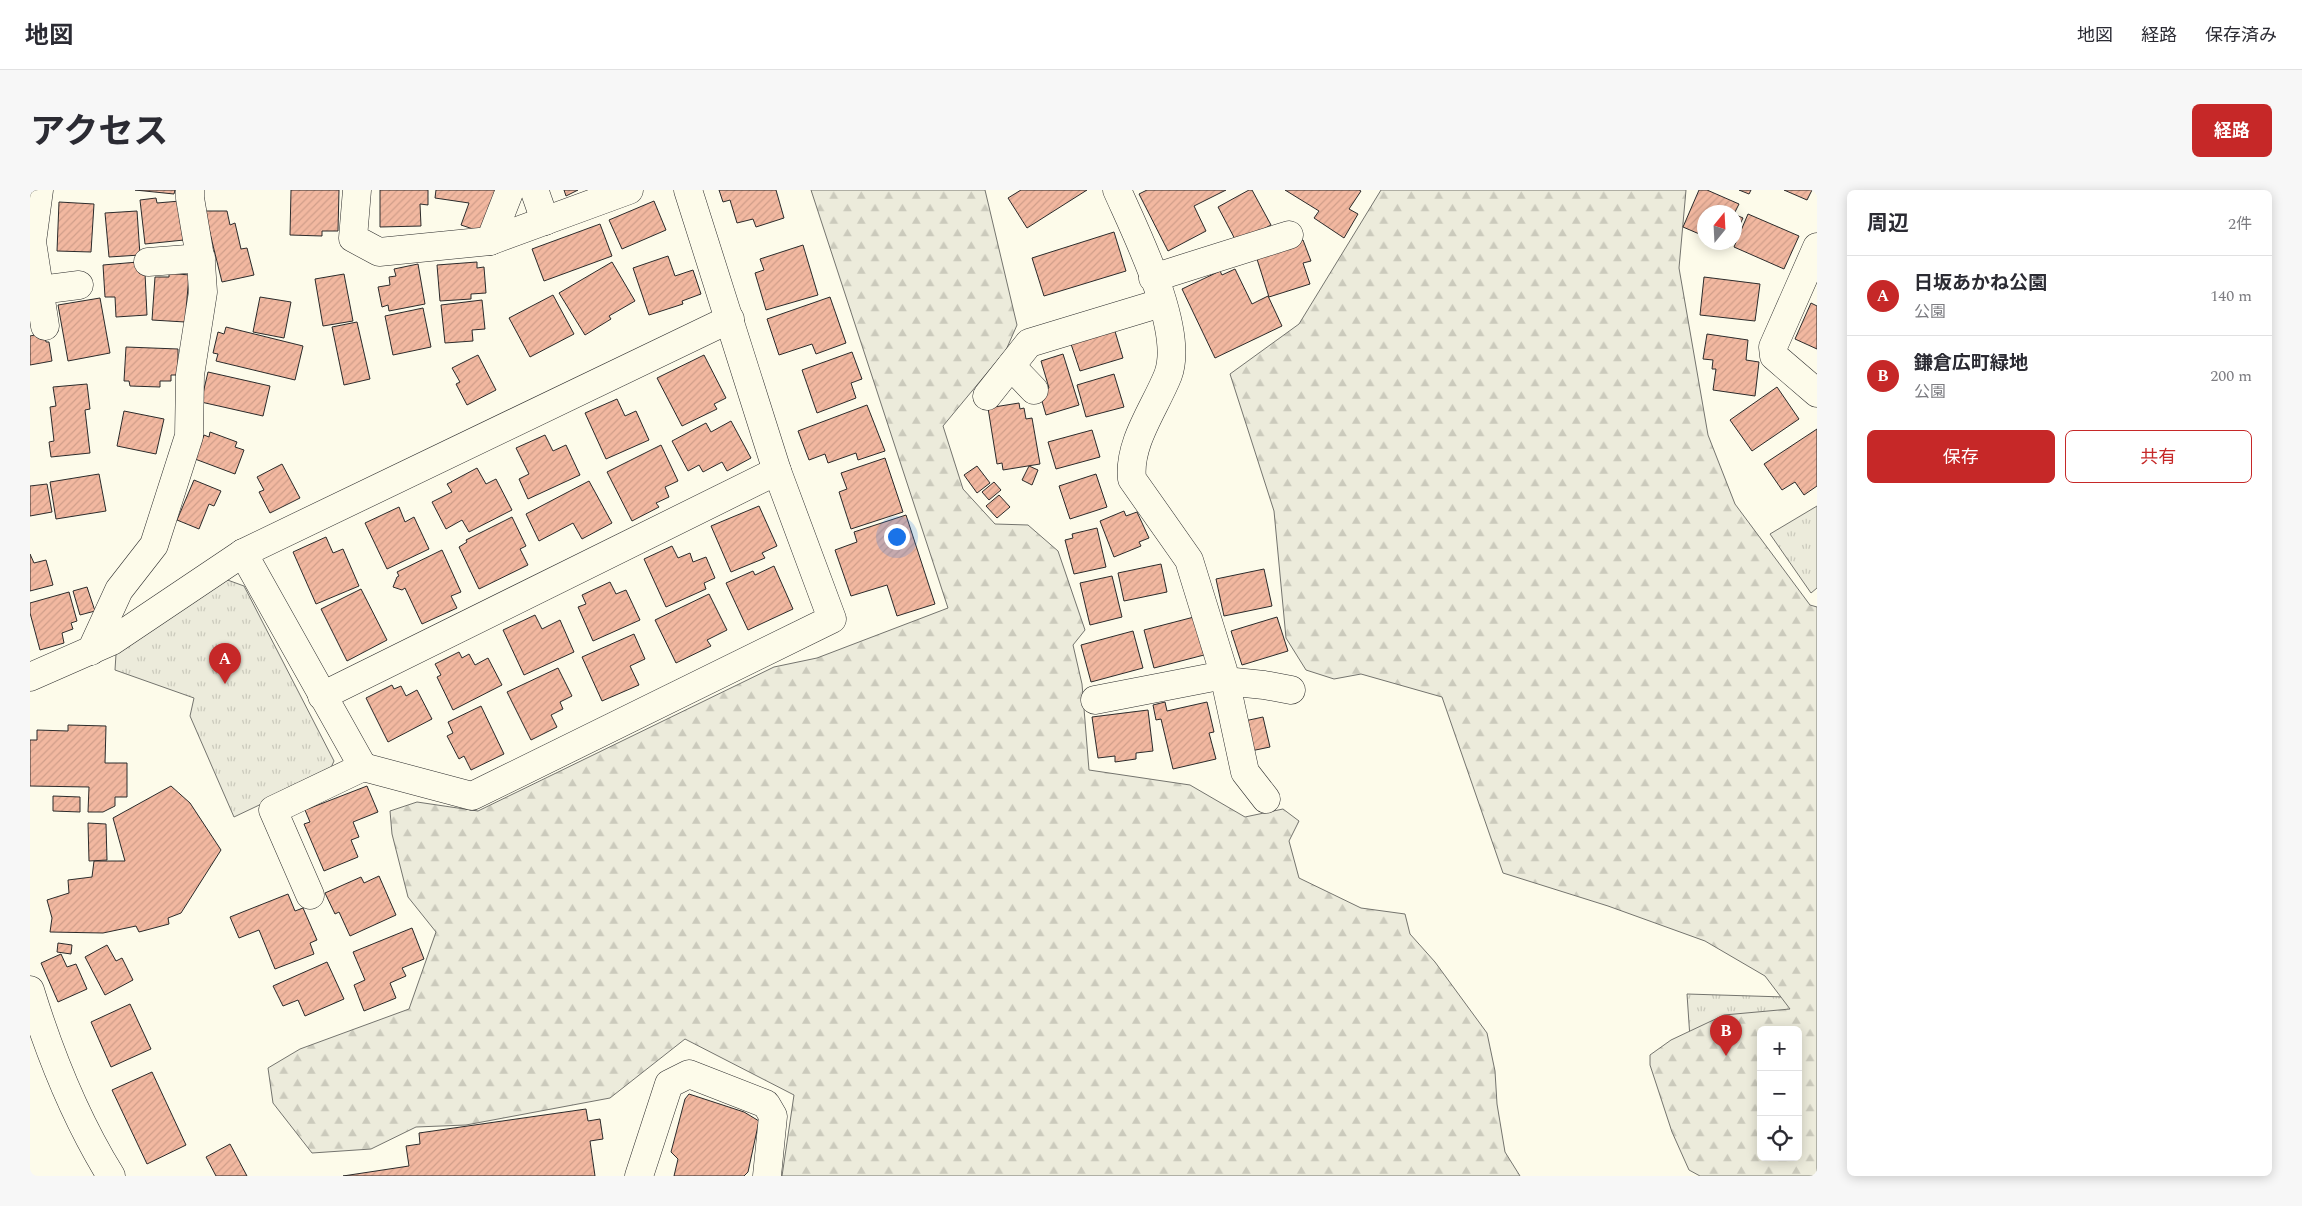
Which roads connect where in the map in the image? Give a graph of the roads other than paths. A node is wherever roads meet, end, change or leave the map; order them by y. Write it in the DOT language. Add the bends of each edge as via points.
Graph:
graph roads {
  1 [pos="39,190"];
  2 [pos="190,190"];
  3 [pos="357,190"];
  4 [pos="629,190"];
  5 [pos="688,190"];
  6 [pos="1117,190"];
  7 [pos="523,191"];
  8 [pos="545,221"];
  9 [pos="1289,235"];
  10 [pos="490,241"];
  11 [pos="1817,247"];
  12 [pos="200,258"];
  13 [pos="148,262"];
  14 [pos="79,285"];
  15 [pos="40,290"];
  16 [pos="1157,290"];
  17 [pos="730,319"];
  18 [pos="45,326"];
  19 [pos="1011,366"];
  20 [pos="1034,390"];
  21 [pos="1817,393"];
  22 [pos="987,396"];
  23 [pos="777,471"];
  24 [pos="244,553"];
  25 [pos="91,651"];
  26 [pos="30,677"];
  27 [pos="1225,678"];
  28 [pos="1291,690"];
  29 [pos="322,696"];
  30 [pos="1095,700"];
  31 [pos="363,767"];
  32 [pos="1266,799"];
  33 [pos="310,896"];
  34 [pos="30,990"];
  35 [pos="111,1176"];
  36 [pos="639,1176"];
  37 [pos="767,1176"];
  1 -- 15 [label="street" via="32,242"];
  2 -- 12 [label="street"];
  3 -- 10 [label="street" via="353,238 379,252"];
  4 -- 8 [label="street"];
  5 -- 17 [label="street"];
  6 -- 16 [label="street"];
  7 -- 8 [label="street"];
  7 -- 10 [label="street"];
  8 -- 10 [label="street"];
  9 -- 16 [label="street"];
  11 -- 21 [label="street" via="1773,347 1774,356"];
  12 -- 13 [label="street"];
  12 -- 25 [label="street" via="203,292 190,375 189,436 184,456 154,545 119,590"];
  14 -- 15 [label="street"];
  15 -- 18 [label="street"];
  16 -- 19 [label="street" via="1029,342"];
  16 -- 27 [label="street" via="1170,332 1168,373 1142,431 1131,464 1132,479 1190,560"];
  17 -- 23 [label="street"];
  17 -- 24 [label="street"];
  19 -- 20 [label="street"];
  19 -- 22 [label="street"];
  23 -- 29 [label="street"];
  23 -- 31 [label="street" via="832,619 472,796"];
  24 -- 25 [label="street" via="112,641"];
  24 -- 29 [label="street"];
  25 -- 26 [label="street"];
  27 -- 28 [label="street"];
  27 -- 30 [label="street"];
  27 -- 32 [label="street" via="1245,772"];
  29 -- 31 [label="street"];
  31 -- 33 [label="street" via="273,810"];
  34 -- 35 [label="street" via="54,1063 90,1142"];
  36 -- 37 [label="street" via="669,1084 689,1074 766,1104 773,1116"];
}
